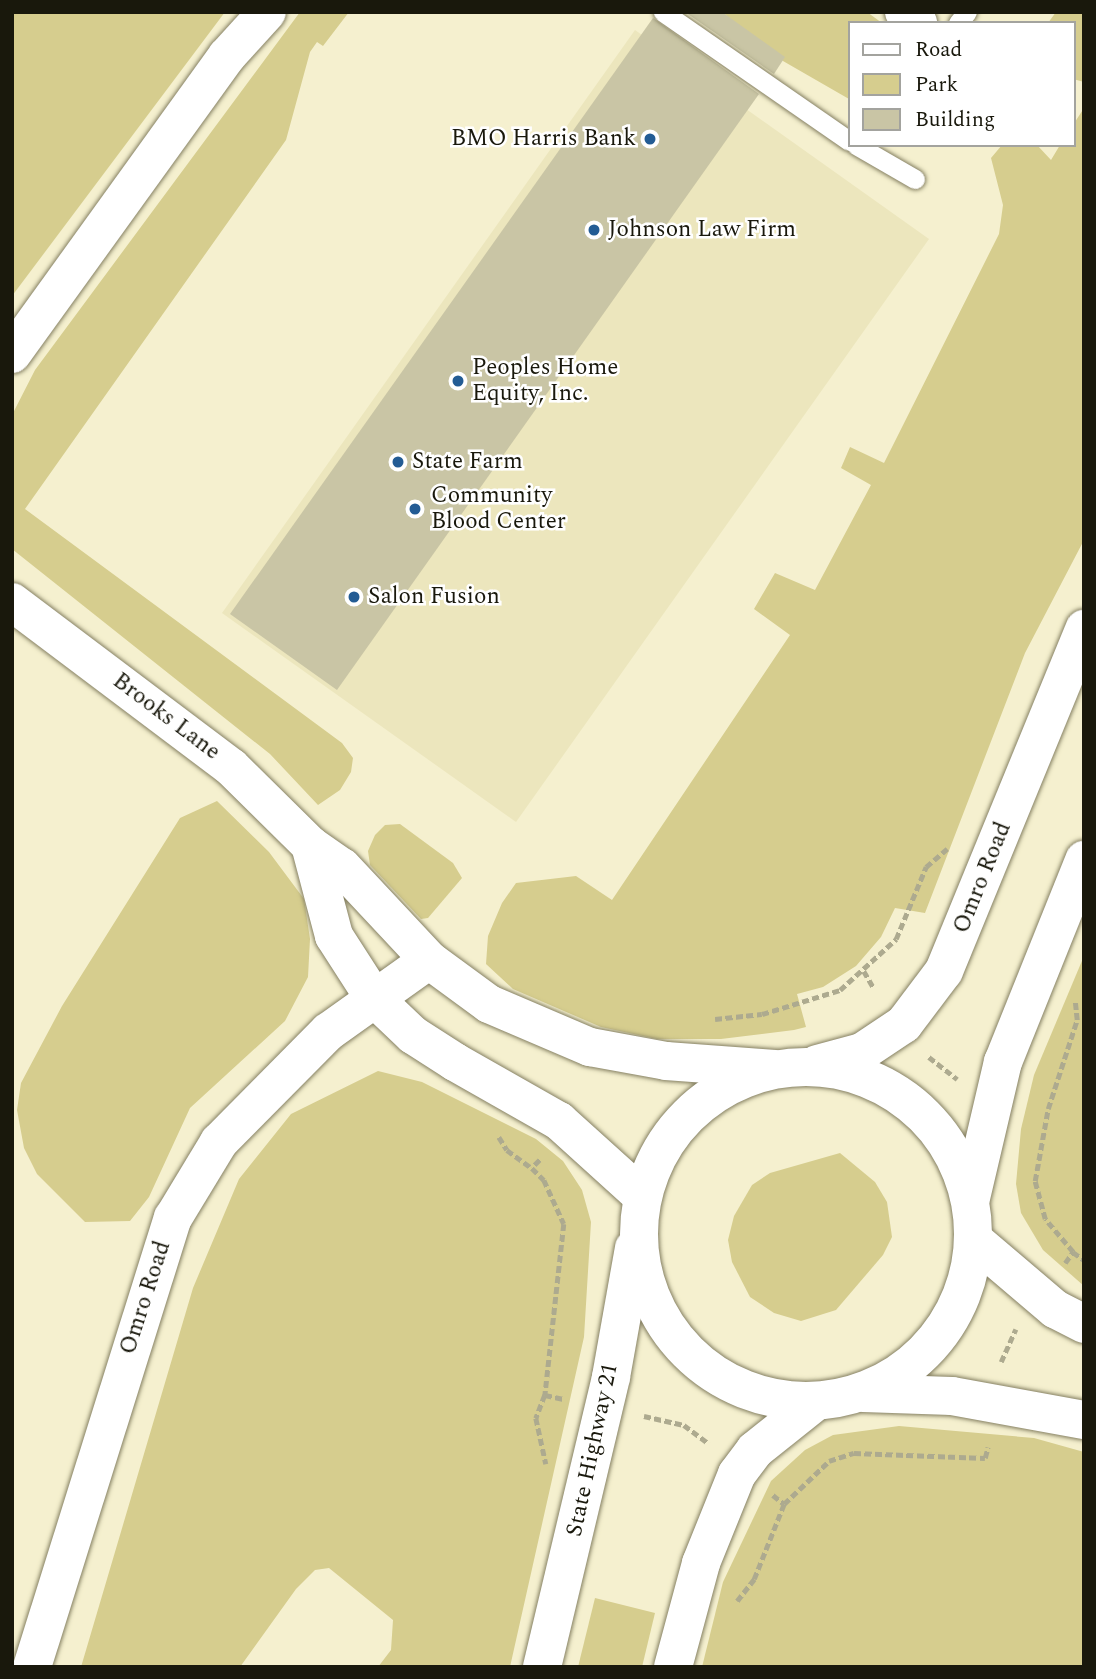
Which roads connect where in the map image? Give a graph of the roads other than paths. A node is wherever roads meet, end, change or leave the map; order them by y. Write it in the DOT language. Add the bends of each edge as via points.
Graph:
graph roads {
  1 [pos="267,12"];
  2 [pos="663,12"];
  3 [pos="848,140"];
  4 [pos="859,147"];
  5 [pos="915,179"];
  6 [pos="12,354"];
  7 [pos="12,602"];
  8 [pos="1084,629"];
  9 [pos="310,845"];
  10 [pos="1084,860"];
  11 [pos="429,960"];
  12 [pos="373,998"];
  13 [pos="813,1066"];
  14 [pos="775,1069"];
  15 [pos="971,1198"];
  16 [pos="640,1214"];
  17 [pos="975,1241"];
  18 [pos="1084,1324"];
  19 [pos="863,1393"];
  20 [pos="814,1403"];
  21 [pos="1082,1421"];
  22 [pos="32,1667"];
  23 [pos="542,1667"];
  24 [pos="673,1667"];
  1 -- 6 [label="main road" via="227,56"];
  2 -- 3 [label="lane"];
  4 -- 5 [label="lane"];
  7 -- 9 [label="main road, Brooks Lane" via="231,767"];
  8 -- 13 [label="main road, Omro Road" via="944,971 904,1024 862,1052"];
  9 -- 11 [label="main road, Brooks Lane" via="342,867"];
  9 -- 12 [label="main road" via="334,936"];
  10 -- 15 [label="main road" via="1003,1062"];
  11 -- 12 [label="main road, Omro Road"];
  11 -- 14 [label="main road" via="489,1004 590,1047 666,1061"];
  12 -- 16 [label="main road" via="444,1056 559,1121"];
  12 -- 22 [label="main road, Omro Road" via="328,1032 247,1110 189,1186 146,1290"];
  13 -- 14 [label="main road"];
  13 -- 15 [label="main road" via="867,1077 915,1105 951,1147"];
  14 -- 16 [label="main road, State Highway 21" via="729,1085 690,1113 660,1151"];
  15 -- 17 [label="main road"];
  16 -- 20 [label="main road" via="646,1287 671,1335 710,1373 760,1396"];
  16 -- 23 [label="main road, State Highway 21" via="611,1377"];
  17 -- 18 [label="main road" via="1047,1303"];
  17 -- 19 [label="main road" via="965,1290 942,1334 907,1369"];
  19 -- 20 [label="main road"];
  19 -- 21 [label="main road" via="952,1396"];
  20 -- 24 [label="main road" via="777,1429 737,1474 701,1563"];
}
